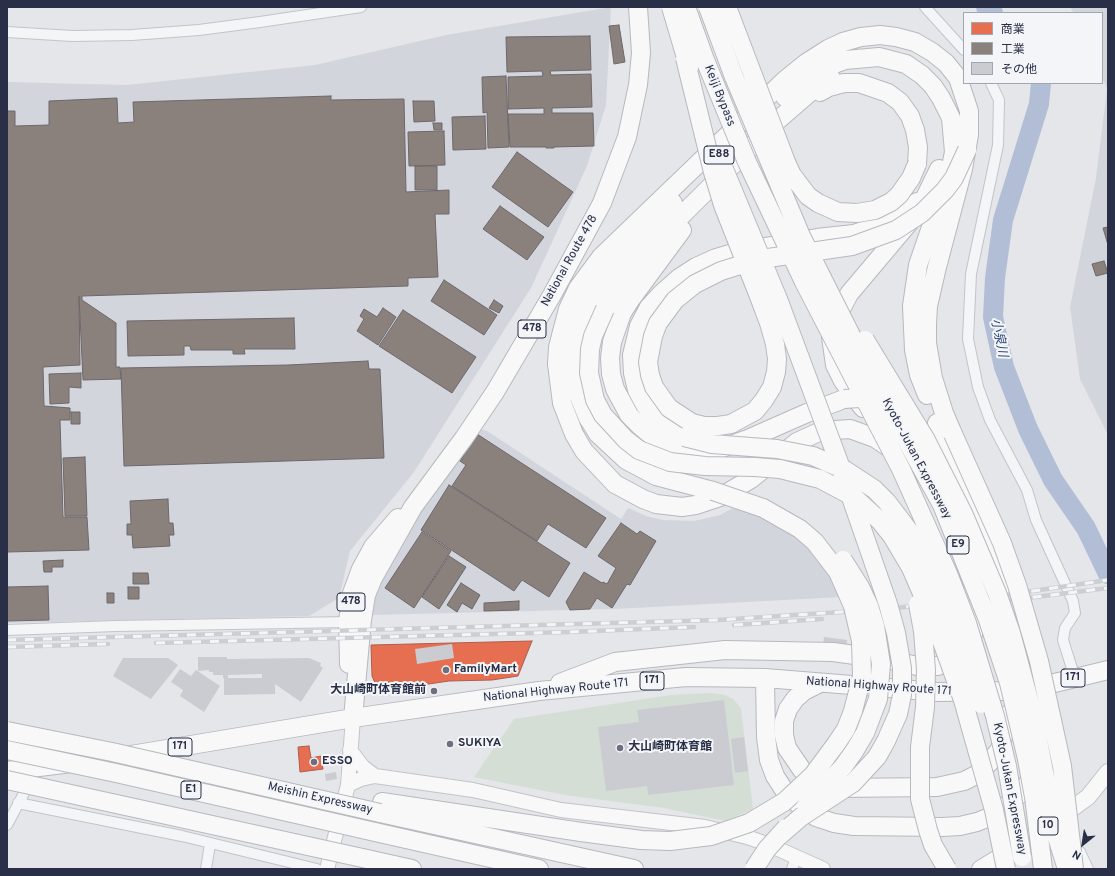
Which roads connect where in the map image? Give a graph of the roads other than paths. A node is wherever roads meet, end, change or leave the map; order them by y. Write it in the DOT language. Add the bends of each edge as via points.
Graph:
graph roads {
  1 [pos="361,7"];
  2 [pos="638,7"];
  3 [pos="671,7"];
  4 [pos="686,7"];
  5 [pos="708,7"];
  6 [pos="727,7"];
  7 [pos="925,7"];
  8 [pos="7,32"];
  9 [pos="963,49"];
  10 [pos="685,58"];
  11 [pos="991,84"];
  12 [pos="792,108"];
  13 [pos="967,150"];
  14 [pos="700,162"];
  15 [pos="723,175"];
  16 [pos="937,176"];
  17 [pos="639,239"];
  18 [pos="804,241"];
  19 [pos="789,249"];
  20 [pos="599,303"];
  21 [pos="957,470"];
  22 [pos="921,474"];
  23 [pos="712,491"];
  24 [pos="866,506"];
  25 [pos="413,507"];
  26 [pos="968,561"];
  27 [pos="348,622"];
  28 [pos="7,630"];
  29 [pos="1024,658"];
  30 [pos="1108,670"];
  31 [pos="998,671"];
  32 [pos="765,678"];
  33 [pos="1075,678"];
  34 [pos="820,683"];
  35 [pos="539,691"];
  36 [pos="1037,709"];
  37 [pos="1007,715"];
  38 [pos="352,718"];
  39 [pos="7,730"];
  40 [pos="7,750"];
  41 [pos="350,750"];
  42 [pos="37,768"];
  43 [pos="7,771"];
  44 [pos="1108,772"];
  45 [pos="375,776"];
  46 [pos="7,780"];
  47 [pos="348,785"];
  48 [pos="18,803"];
  49 [pos="381,807"];
  50 [pos="7,825"];
  51 [pos="1038,833"];
  52 [pos="778,836"];
  53 [pos="210,844"];
  54 [pos="367,858"];
  55 [pos="794,863"];
  56 [pos="1023,863"];
  57 [pos="206,869"];
  58 [pos="317,869"];
  59 [pos="327,869"];
  60 [pos="390,869"];
  61 [pos="412,869"];
  62 [pos="539,869"];
  63 [pos="634,869"];
  64 [pos="754,869"];
  65 [pos="823,869"];
  66 [pos="947,869"];
  67 [pos="980,869"];
  68 [pos="1006,869"];
  69 [pos="1043,869"];
  70 [pos="1067,869"];
  71 [pos="1074,869"];
  72 [pos="1088,869"];
  1 -- 8 [label="street" via="260,22 139,34 72,36"];
  2 -- 25 [label="highway, National Route 478 / 478" via="641,53 638,85 627,137 602,203 495,392"];
  3 -- 10 [label="highway, E88, bridge"];
  4 -- 19 [label="highway, Keiji Bypass / E88, bridge" via="728,118"];
  5 -- 18 [label="highway, Keiji Bypass, bridge" via="743,99"];
  6 -- 12 [label="highway, bridge" via="786,162 792,175 808,196 838,212 857,214 875,210 891,202 911,178 917,164 916,130 900,102 888,93 859,83 844,83 829,87"];
  7 -- 9 [label="street"];
  10 -- 13 [label="highway, bridge" via="717,185 723,204 737,241 746,263 749,270 752,277 769,323 776,344 777,359 772,387 755,411 731,424 704,426 692,423 669,408 654,387 648,362 658,323 675,300 695,284 727,269 743,264 749,263 768,258 852,246 896,230 922,213 945,190 954,178"];
  10 -- 52 [label="highway, E88, bridge" via="721,162 778,299 838,460 888,604 900,650 903,678 901,702 884,746 873,762 848,786 801,817"];
  11 -- 33 [label="street" via="999,100 998,145 971,274 968,340 978,387 990,420 1027,490 1036,520 1073,601 1075,614 1065,628 1063,640"];
  12 -- 15 [label="highway"];
  12 -- 16 [label="highway" via="815,88 848,70 884,69 897,74 920,88 935,108 940,120 944,147"];
  13 -- 14 [label="highway" via="970,111 958,78 946,63 915,42 880,34 843,42 806,63"];
  13 -- 71 [label="highway, bridge" via="928,306 929,360 944,413 1002,543 1029,623 1060,753"];
  14 -- 17 [label="highway"];
  14 -- 22 [label="highway" via="601,257 578,288 568,308 558,347 562,403 574,434 584,450 615,484 656,504 682,507 708,502 751,479 783,452 809,436 839,429 850,429 875,438"];
  15 -- 20 [label="highway" via="647,253 620,286"];
  15 -- 21 [label="highway, bridge" via="622,313 612,342 611,374 621,402 634,420 651,435 678,447 707,450 748,439 807,412 844,399 872,396 882,398 908,412 933,434"];
  16 -- 22 [label="highway" via="918,212 849,294 835,321 831,337 834,365 843,381 862,407 897,443"];
  16 -- 56 [label="highway, bridge" via="911,207 880,225 854,234 736,252 696,267 679,278 649,307 639,326 632,355 633,373 637,390 645,405 656,419 670,429 697,441 790,451 813,456 859,478 887,502 912,535 969,671 995,747"];
  17 -- 20 [label="highway" via="610,274"];
  17 -- 21 [label="highway" via="773,107 800,84 826,67 845,60 879,57 906,64 922,75 933,86 951,118 954,152 950,172 918,265 912,306 912,327 920,375"];
  18 -- 69 [label="highway, Kyoto-Jukan Expressway / E9, bridge" via="875,383 942,505 999,649 1029,767"];
  18 -- 70 [label="highway, bridge" via="926,440 981,551 1011,633 1034,714 1056,834"];
  19 -- 56 [label="highway, Kyoto-Jukan Expressway / E9, bridge" via="901,469 929,528 967,623 999,730"];
  20 -- 23 [label="highway" via="581,321 574,351 576,389 588,418 611,448 640,469 672,482"];
  20 -- 24 [label="highway, bridge" via="590,349 589,373 603,415 626,440 650,455 675,463 755,466 801,473 838,487"];
  21 -- 29 [label="highway" via="989,548"];
  22 -- 26 [label="highway" via="948,512"];
  23 -- 49 [label="highway, bridge" via="763,508 800,529 815,542 838,572 853,606 861,641 862,676 846,729 813,775 784,802 749,823 711,836 670,841 634,839"];
  23 -- 52 [label="highway, bridge" via="766,505 804,524 821,537 849,568 869,606 875,626 880,681 878,699 865,733 843,767"];
  24 -- 66 [label="highway, bridge" via="901,560 910,578 920,614 926,670 920,753 920,798 930,838"];
  24 -- 68 [label="highway, bridge" via="902,551 937,628 974,736 994,810"];
  25 -- 27 [label="highway, National Route 478 / 478" via="397,519 373,547 351,596"];
  25 -- 38 [label="highway, National Route 478 / 478" via="366,595"];
  26 -- 31 [label="highway"];
  26 -- 35 [label="highway" via="976,626 964,650 938,666 917,666 833,652 725,650 615,662"];
  27 -- 28 [label="street"];
  27 -- 38 [label="highway, National Route 478 / 478"];
  30 -- 33 [label="highway, National Highway Route 171 / 171"];
  32 -- 34 [label="highway, National Highway Route 171 / 171"];
  32 -- 35 [label="highway, National Highway Route 171 / 171" via="686,677"];
  32 -- 36 [label="highway" via="766,737 769,760 775,776 799,805 816,817 854,826 960,826 992,816 1023,791 1034,776 1040,761 1042,744"];
  33 -- 34 [label="highway, National Highway Route 171 / 171" via="1031,688 1003,691 938,692"];
  34 -- 37 [label="highway" via="795,698 784,721 784,735 787,748 802,770 810,778 835,788 937,787 964,781 976,775 1000,749"];
  35 -- 38 [label="highway, National Highway Route 171 / 171"];
  38 -- 41 [label="street"];
  38 -- 42 [label="highway, National Highway Route 171 / 171"];
  39 -- 49 [label="highway, E1, bridge" via="223,777"];
  40 -- 62 [label="highway, Meishin Expressway / E1, bridge"];
  41 -- 45 [label="street" via="363,767"];
  41 -- 47 [label="street"];
  42 -- 43 [label="highway, National Highway Route 171 / 171"];
  42 -- 48 [label="street"];
  44 -- 51 [label="main road, 10" via="1088,797"];
  45 -- 47 [label="street"];
  45 -- 55 [label="street" via="473,790 561,810 705,827 747,837"];
  46 -- 54 [label="highway, E1, bridge"];
  47 -- 59 [label="street"];
  48 -- 50 [label="street"];
  48 -- 53 [label="street"];
  49 -- 63 [label="highway, Meishin Expressway"];
  51 -- 67 [label="main road, 10"];
  51 -- 72 [label="street" via="1048,846 1059,852 1080,852"];
  52 -- 64 [label="highway, bridge"];
  53 -- 57 [label="street"];
  53 -- 58 [label="street"];
  54 -- 60 [label="highway"];
  54 -- 61 [label="highway, E1"];
  55 -- 65 [label="street"];
}
